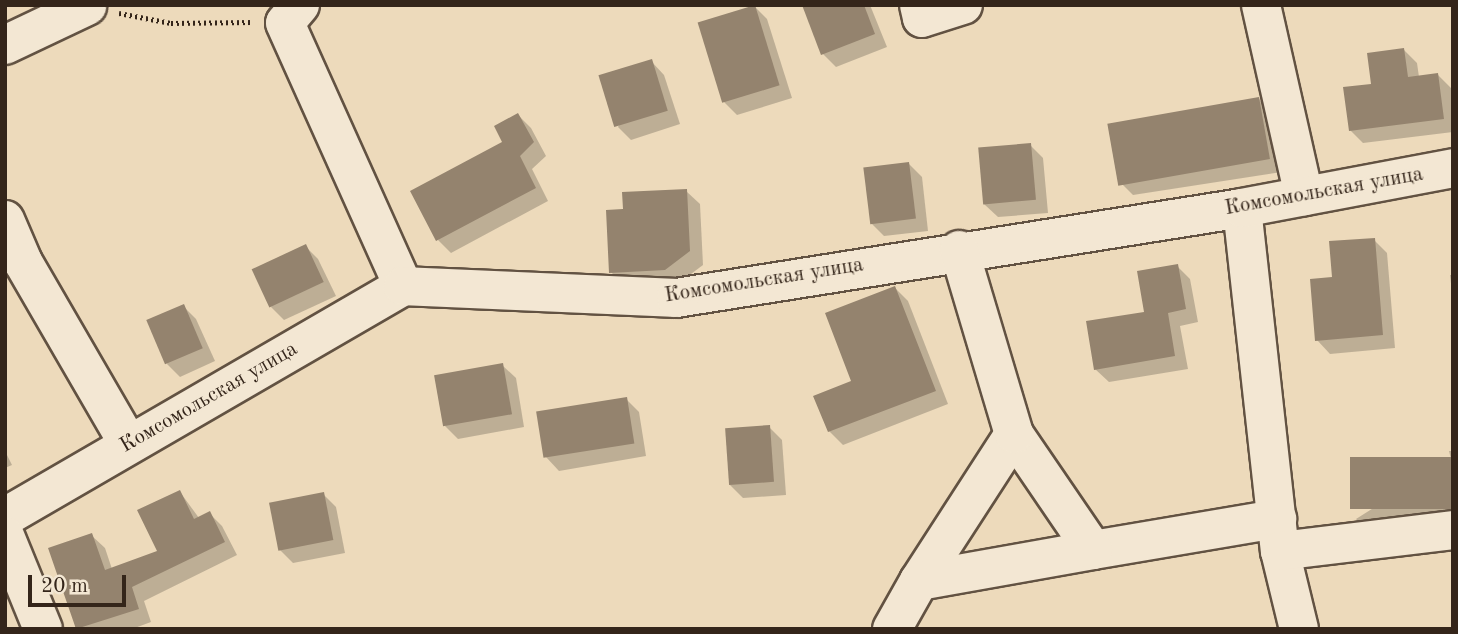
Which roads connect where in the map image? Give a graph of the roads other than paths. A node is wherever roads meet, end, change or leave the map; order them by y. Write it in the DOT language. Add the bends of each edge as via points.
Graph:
graph roads {
  1 [pos="919,5"];
  2 [pos="963,5"];
  3 [pos="1261,5"];
  4 [pos="87,6"];
  5 [pos="292,14"];
  6 [pos="5,45"];
  7 [pos="1453,168"];
  8 [pos="1304,196"];
  9 [pos="1242,208"];
  10 [pos="5,220"];
  11 [pos="959,250"];
  12 [pos="403,286"];
  13 [pos="1014,434"];
  14 [pos="128,443"];
  15 [pos="5,517"];
  16 [pos="1453,530"];
  17 [pos="1279,535"];
  18 [pos="5,536"];
  19 [pos="1093,550"];
  20 [pos="919,581"];
  21 [pos="43,629"];
  22 [pos="892,629"];
  23 [pos="1299,629"];
  1 -- 2 [label="street" via="922,18"];
  3 -- 8 [label="street"];
  4 -- 6 [label="street"];
  5 -- 12 [label="street"];
  7 -- 8 [label="street, Комсомольская улица"];
  8 -- 9 [label="street, Комсомольская улица"];
  9 -- 11 [label="street, Комсомольская улица"];
  9 -- 17 [label="street"];
  10 -- 14 [label="street" via="23,262"];
  11 -- 12 [label="street, Комсомольская улица" via="676,298"];
  11 -- 13 [label="street"];
  12 -- 14 [label="street, Комсомольская улица"];
  13 -- 19 [label="street"];
  13 -- 20 [label="street"];
  14 -- 15 [label="street, Комсомольская улица"];
  16 -- 17 [label="street"];
  17 -- 19 [label="street"];
  17 -- 23 [label="street"];
  18 -- 21 [label="street"];
  19 -- 20 [label="street"];
  20 -- 22 [label="street"];
}
